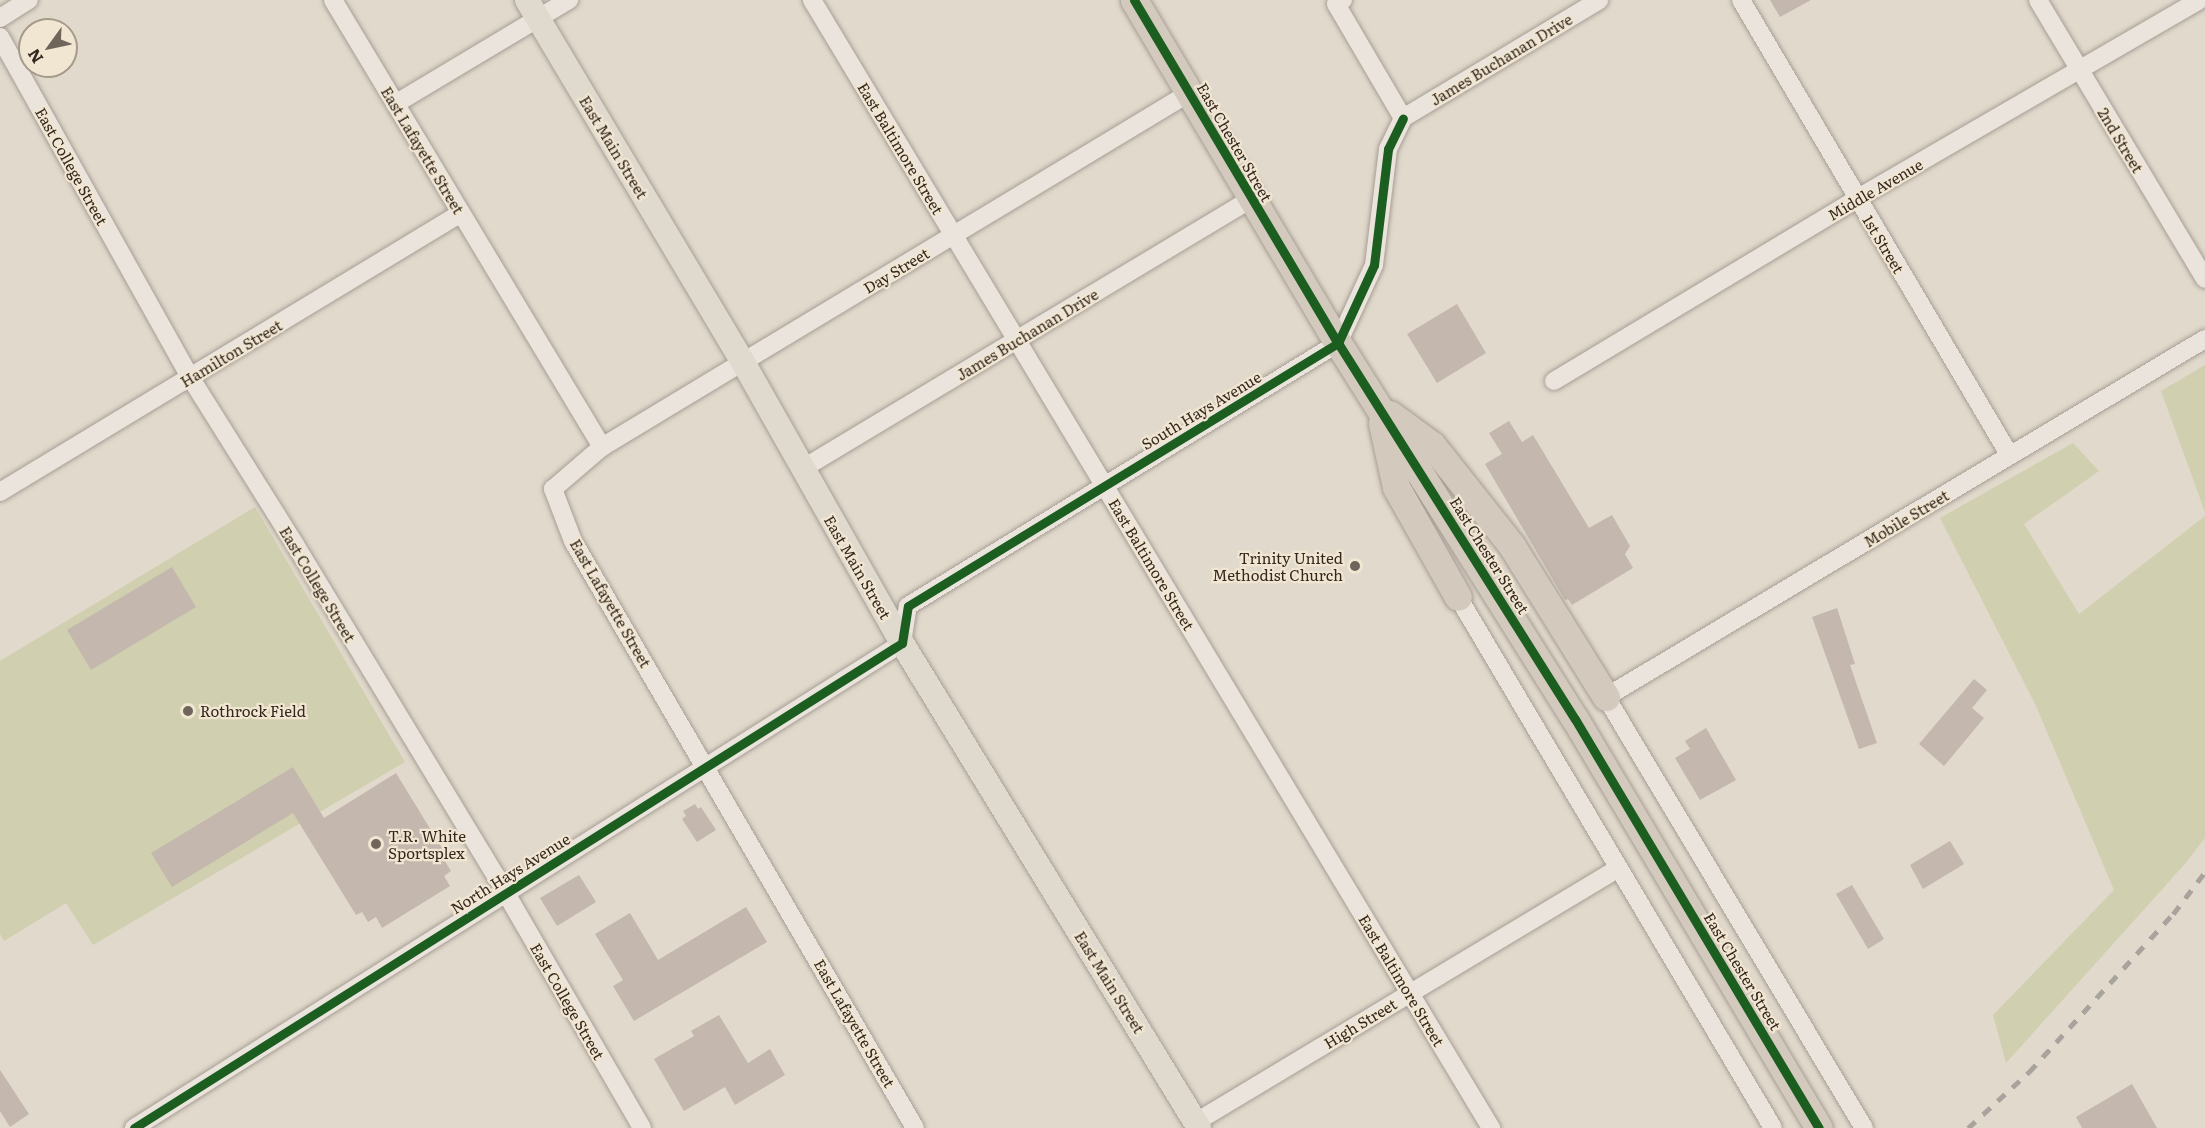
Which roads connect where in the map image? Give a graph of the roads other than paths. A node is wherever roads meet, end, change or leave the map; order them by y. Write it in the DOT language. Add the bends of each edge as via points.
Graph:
graph roads {
  1 [pos="29,0"];
  2 [pos="333,0"];
  3 [pos="569,0"];
  4 [pos="812,0"];
  5 [pos="1134,0"];
  6 [pos="1342,0"];
  7 [pos="1599,0"];
  8 [pos="1741,0"];
  9 [pos="2038,0"];
  10 [pos="2199,0"];
  11 [pos="532,9"];
  12 [pos="0,18"];
  13 [pos="0,37"];
  14 [pos="2080,72"];
  15 [pos="1190,93"];
  16 [pos="395,104"];
  17 [pos="1403,118"];
  18 [pos="1858,198"];
  19 [pos="1251,199"];
  20 [pos="461,213"];
  21 [pos="954,235"];
  22 [pos="2205,279"];
  23 [pos="2205,339"];
  24 [pos="1017,340"];
  25 [pos="1338,344"];
  26 [pos="743,362"];
  27 [pos="190,377"];
  28 [pos="1554,381"];
  29 [pos="1377,405"];
  30 [pos="602,447"];
  31 [pos="2010,456"];
  32 [pos="802,470"];
  33 [pos="1104,486"];
  34 [pos="0,492"];
  35 [pos="1458,597"];
  36 [pos="902,643"];
  37 [pos="1606,697"];
  38 [pos="707,767"];
  39 [pos="1617,869"];
  40 [pos="505,894"];
  41 [pos="1410,993"];
  42 [pos="1198,1125"];
  43 [pos="134,1128"];
  44 [pos="642,1128"];
  45 [pos="915,1128"];
  46 [pos="1491,1128"];
  47 [pos="1773,1128"];
  48 [pos="1818,1128"];
  49 [pos="1864,1128"];
  1 -- 12 [label="street"];
  2 -- 16 [label="street, East Lafayette Street"];
  3 -- 11 [label="street"];
  4 -- 21 [label="street, East Baltimore Street"];
  5 -- 15 [label="highway, East Chester Street"];
  6 -- 17 [label="street" via="1336,4"];
  7 -- 17 [label="street, James Buchanan Drive"];
  8 -- 18 [label="street, 1st Street"];
  9 -- 14 [label="street, 2nd Street"];
  10 -- 14 [label="street, Middle Avenue"];
  11 -- 16 [label="street"];
  11 -- 26 [label="main road, East Main Street"];
  13 -- 27 [label="street, East College Street"];
  14 -- 18 [label="street, Middle Avenue"];
  14 -- 22 [label="street, 2nd Street"];
  15 -- 19 [label="highway, East Chester Street"];
  15 -- 21 [label="street, Day Street"];
  16 -- 20 [label="street, East Lafayette Street"];
  17 -- 25 [label="street" via="1388,149 1374,265"];
  18 -- 28 [label="street, Middle Avenue"];
  18 -- 31 [label="street, 1st Street"];
  19 -- 24 [label="street, James Buchanan Drive"];
  19 -- 25 [label="highway, East Chester Street"];
  20 -- 27 [label="street, Hamilton Street"];
  20 -- 30 [label="street, East Lafayette Street"];
  21 -- 24 [label="street, East Baltimore Street"];
  21 -- 26 [label="street, Day Street"];
  23 -- 31 [label="street, Mobile Street"];
  24 -- 32 [label="street, James Buchanan Drive"];
  24 -- 33 [label="street, East Baltimore Street"];
  25 -- 29 [label="highway, East Chester Street"];
  25 -- 33 [label="street, South Hays Avenue"];
  26 -- 30 [label="street, Day Street"];
  26 -- 32 [label="main road, East Main Street"];
  27 -- 34 [label="street, Hamilton Street"];
  27 -- 40 [label="street, East College Street"];
  29 -- 35 [label="highway" via="1396,487"];
  29 -- 37 [label="highway" via="1432,445 1512,546"];
  29 -- 48 [label="highway, East Chester Street" via="1558,690"];
  30 -- 38 [label="street, East Lafayette Street" via="553,489 573,541"];
  31 -- 37 [label="street, Mobile Street"];
  32 -- 36 [label="main road, East Main Street"];
  33 -- 36 [label="street, South Hays Avenue" via="908,606"];
  33 -- 41 [label="street, East Baltimore Street"];
  35 -- 39 [label="street"];
  36 -- 38 [label="street, North Hays Avenue"];
  36 -- 42 [label="main road, East Main Street"];
  37 -- 49 [label="street"];
  38 -- 40 [label="street, North Hays Avenue"];
  38 -- 45 [label="street, East Lafayette Street"];
  39 -- 41 [label="street, High Street"];
  39 -- 47 [label="street"];
  40 -- 43 [label="street, North Hays Avenue"];
  40 -- 44 [label="street, East College Street"];
  41 -- 42 [label="street, High Street"];
  41 -- 46 [label="street, East Baltimore Street"];
}
